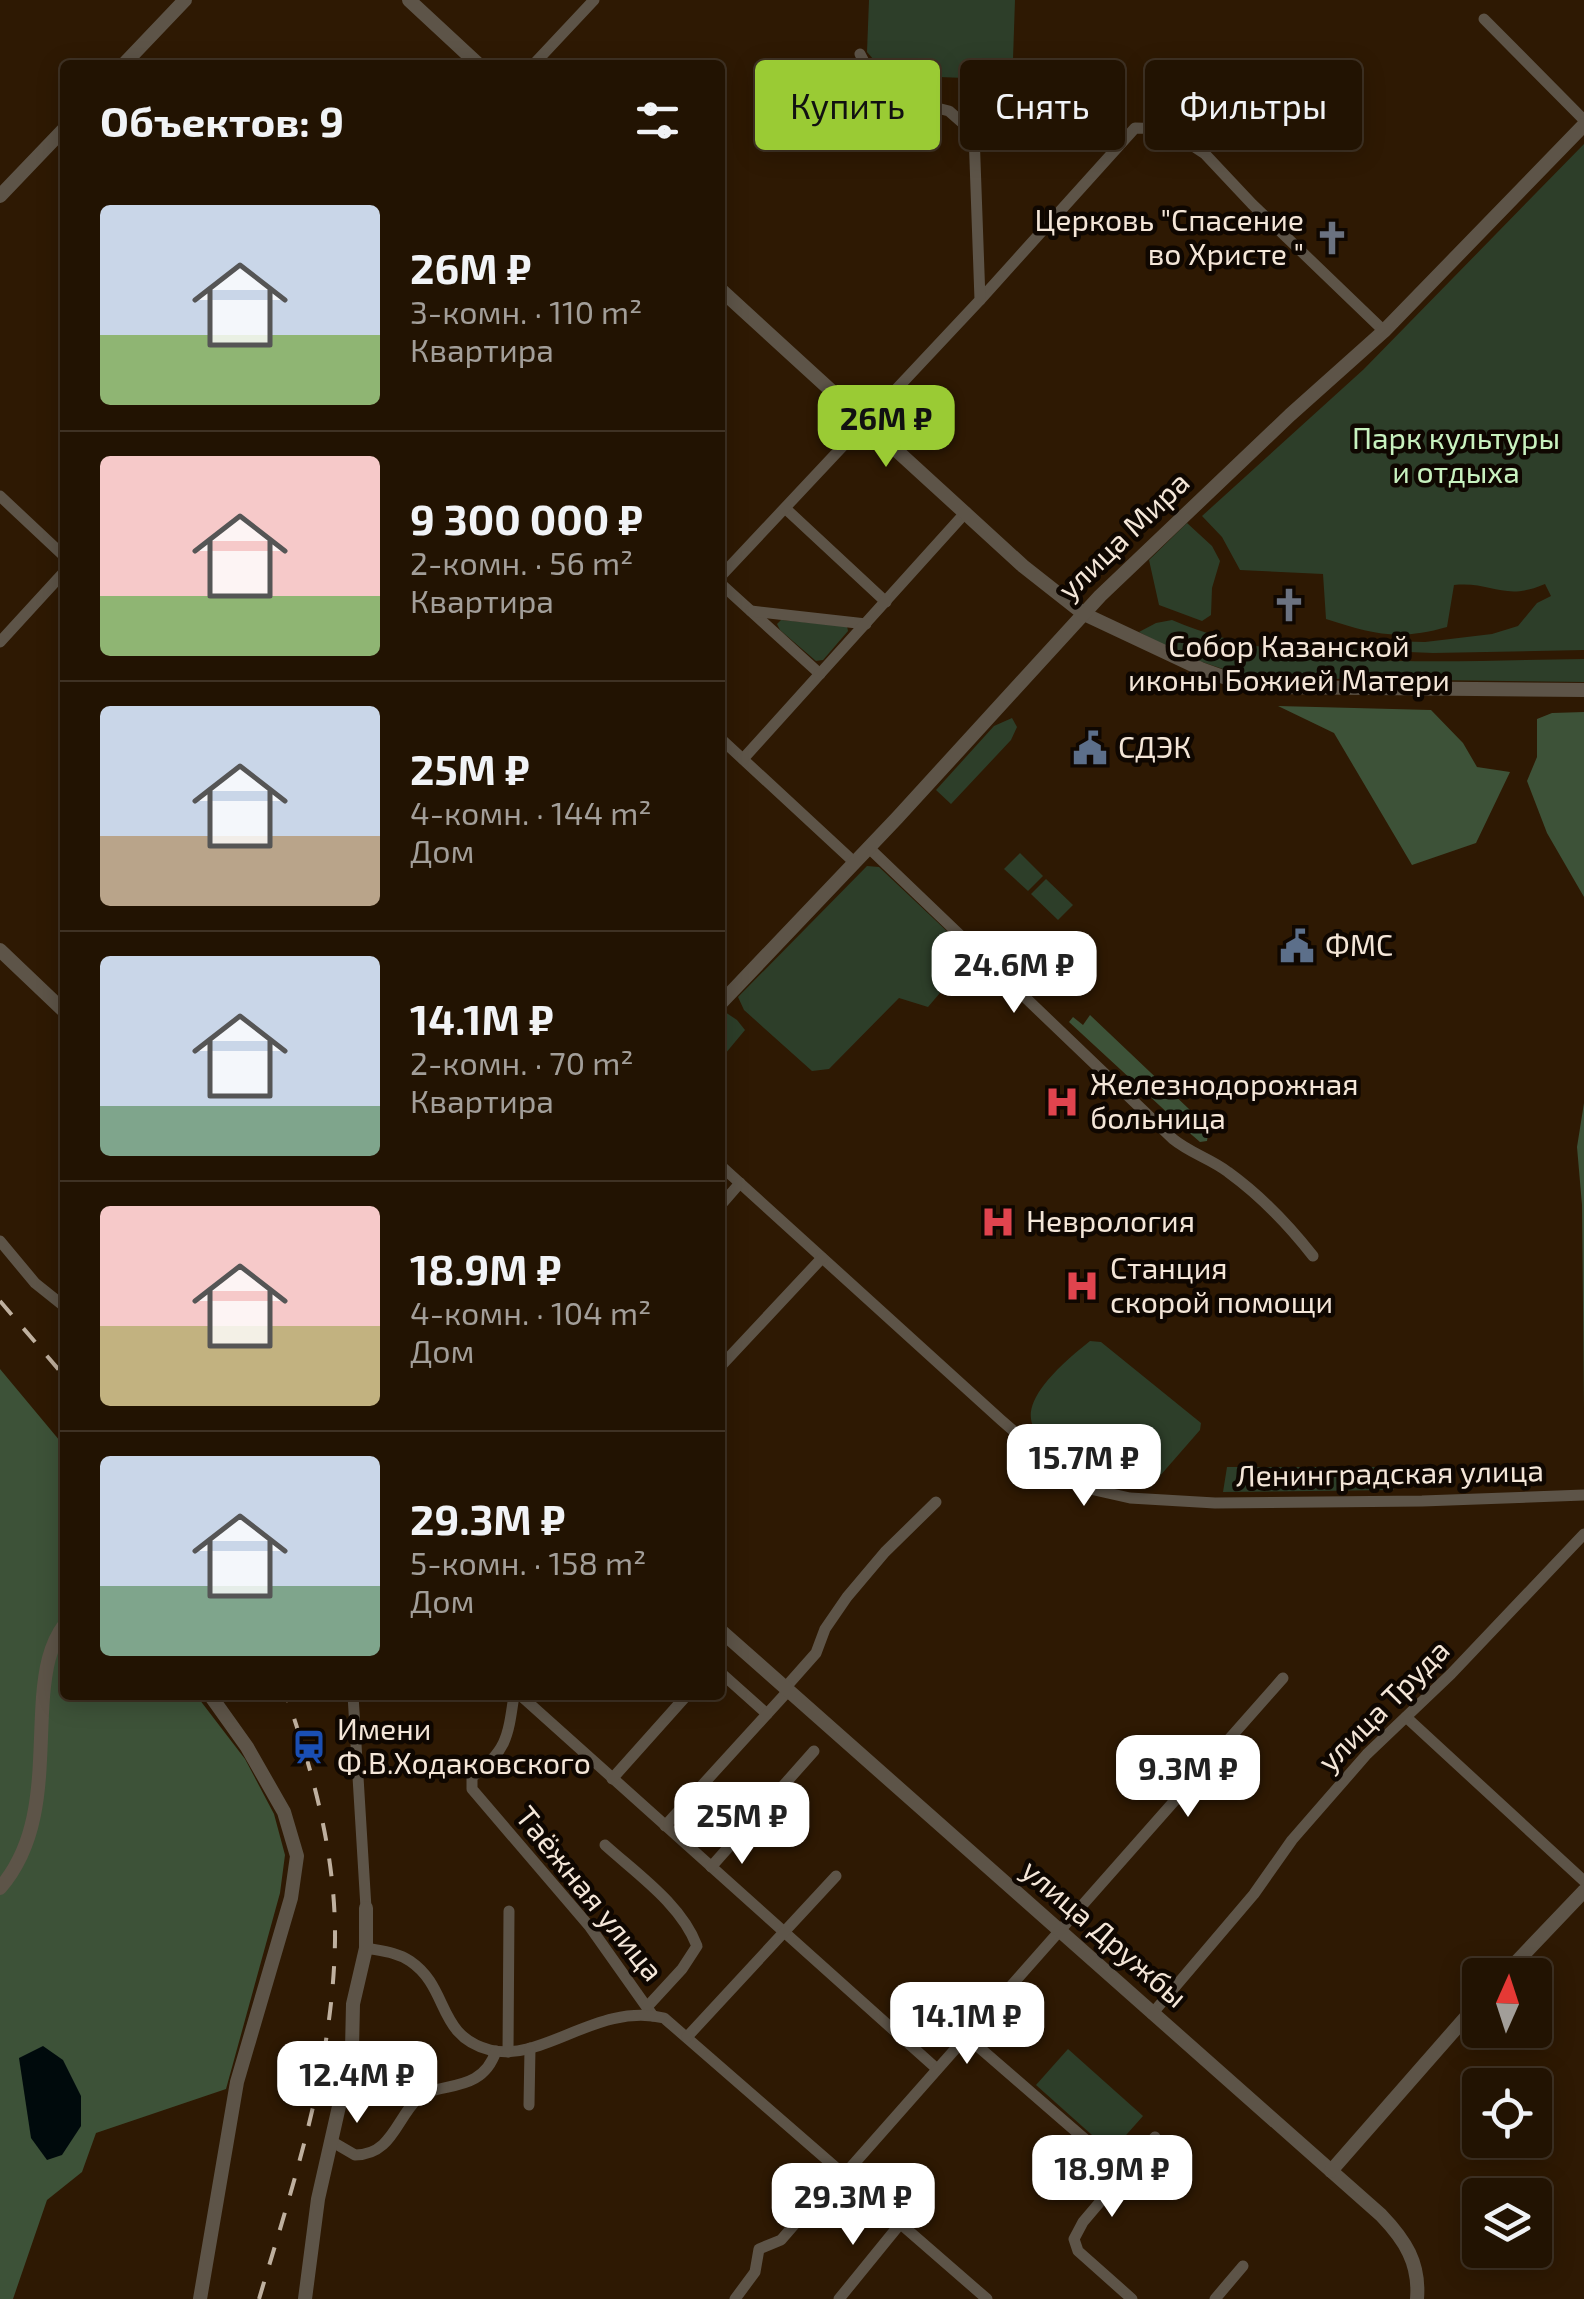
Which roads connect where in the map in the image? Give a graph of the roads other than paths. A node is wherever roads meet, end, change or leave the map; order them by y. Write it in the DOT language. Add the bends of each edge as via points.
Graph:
graph roads {
  1 [pos="185,0"];
  2 [pos="409,0"];
  3 [pos="594,0"];
  4 [pos="1484,19"];
  5 [pos="860,54"];
  6 [pos="128,60"];
  7 [pos="474,60"];
  8 [pos="539,60"];
  9 [pos="1584,122"];
  10 [pos="60,134"];
  11 [pos="0,196"];
  12 [pos="725,294"];
  13 [pos="980,300"];
  14 [pos="1384,330"];
  15 [pos="866,423"];
  16 [pos="0,496"];
  17 [pos="786,510"];
  18 [pos="966,512"];
  19 [pos="60,552"];
  20 [pos="725,575"];
  21 [pos="60,576"];
  22 [pos="725,585"];
  23 [pos="886,602"];
  24 [pos="751,611"];
  25 [pos="1084,614"];
  26 [pos="866,624"];
  27 [pos="0,642"];
  28 [pos="820,674"];
  29 [pos="1584,690"];
  30 [pos="725,743"];
  31 [pos="743,759"];
  32 [pos="868,848"];
  33 [pos="854,862"];
  34 [pos="0,950"];
  35 [pos="725,999"];
  36 [pos="60,1007"];
  37 [pos="725,1170"];
  38 [pos="740,1183"];
  39 [pos="725,1200"];
  40 [pos="0,1241"];
  41 [pos="1314,1256"];
  42 [pos="822,1258"];
  43 [pos="60,1302"];
  44 [pos="725,1362"];
  45 [pos="1584,1495"];
  46 [pos="936,1502"];
  47 [pos="1584,1534"];
  48 [pos="60,1632"];
  49 [pos="725,1634"];
  50 [pos="725,1676"];
  51 [pos="1284,1678"];
  52 [pos="786,1689"];
  53 [pos="214,1700"];
  54 [pos="353,1700"];
  55 [pos="516,1700"];
  56 [pos="523,1700"];
  57 [pos="683,1700"];
  58 [pos="767,1714"];
  59 [pos="1406,1718"];
  60 [pos="814,1751"];
  61 [pos="612,1779"];
  62 [pos="665,1826"];
  63 [pos="605,1845"];
  64 [pos="710,1867"];
  65 [pos="836,1876"];
  66 [pos="1584,1880"];
  67 [pos="0,1888"];
  68 [pos="1584,1892"];
  69 [pos="366,1908"];
  70 [pos="509,1911"];
  71 [pos="1058,1930"];
  72 [pos="785,1934"];
  73 [pos="366,1948"];
  74 [pos="1520,1958"];
  75 [pos="650,2011"];
  76 [pos="1152,2014"];
  77 [pos="1462,2022"];
  78 [pos="966,2036"];
  79 [pos="687,2037"];
  80 [pos="530,2048"];
  81 [pos="502,2052"];
  82 [pos="937,2069"];
  83 [pos="529,2105"];
  84 [pos="1155,2137"];
  85 [pos="331,2141"];
  86 [pos="1331,2172"];
  87 [pos="842,2174"];
  88 [pos="1125,2174"];
  89 [pos="900,2224"];
  90 [pos="1243,2266"];
  91 [pos="200,2299"];
  92 [pos="305,2299"];
  93 [pos="735,2299"];
  94 [pos="839,2299"];
  95 [pos="987,2299"];
  96 [pos="1132,2299"];
  97 [pos="1215,2299"];
  98 [pos="1417,2299"];
  1 -- 6 [label="street"];
  2 -- 7 [label="street"];
  3 -- 8 [label="street"];
  4 -- 9 [label="street"];
  5 -- 13 [label="street" via="881,94 950,110 974,133"];
  9 -- 14 [label="street, улица Мира"];
  10 -- 11 [label="street"];
  12 -- 15 [label="street"];
  13 -- 14 [label="street" via="1135,128 1167,129 1205,154"];
  13 -- 15 [label="street"];
  14 -- 25 [label="street, улица Мира"];
  15 -- 17 [label="street"];
  15 -- 18 [label="street"];
  16 -- 19 [label="street"];
  17 -- 20 [label="street"];
  17 -- 23 [label="street"];
  18 -- 23 [label="street"];
  18 -- 25 [label="street"];
  21 -- 27 [label="street"];
  22 -- 24 [label="street"];
  23 -- 26 [label="street"];
  24 -- 26 [label="street"];
  24 -- 28 [label="street"];
  25 -- 29 [label="street" via="1174,658 1250,684"];
  25 -- 32 [label="street, улица Мира"];
  26 -- 28 [label="street"];
  28 -- 31 [label="street"];
  30 -- 31 [label="street"];
  31 -- 33 [label="street"];
  32 -- 33 [label="street, улица Мира"];
  32 -- 41 [label="street" via="1173,1139 1225,1169 1283,1218"];
  33 -- 35 [label="street, улица Мира"];
  34 -- 36 [label="street"];
  37 -- 38 [label="street, Ленинградская улица"];
  38 -- 39 [label="street"];
  38 -- 42 [label="street, Ленинградская улица"];
  40 -- 43 [label="street"];
  42 -- 44 [label="street"];
  42 -- 45 [label="street, Ленинградская улица" via="1055,1467 1090,1489 1215,1503"];
  46 -- 52 [label="street" via="884,1552"];
  47 -- 59 [label="street, улица Труда"];
  48 -- 67 [label="street" via="44,1682 35,1818 25,1853"];
  49 -- 52 [label="street, улица Дружбы"];
  50 -- 58 [label="street"];
  51 -- 71 [label="street"];
  52 -- 58 [label="street"];
  52 -- 71 [label="street, улица Дружбы"];
  53 -- 91 [label="street" via="284,1812 296,1856 291,1898 237,2082"];
  54 -- 69 [label="street"];
  55 -- 75 [label="street, Таёжная улица" via="505,1746 472,1777 472,1790 590,1927"];
  56 -- 61 [label="street"];
  57 -- 61 [label="street"];
  58 -- 62 [label="street"];
  59 -- 66 [label="street"];
  59 -- 76 [label="street, улица Труда" via="1292,1840"];
  60 -- 64 [label="street"];
  61 -- 62 [label="street"];
  62 -- 64 [label="street"];
  63 -- 75 [label="street" via="672,1906 697,1946"];
  64 -- 72 [label="street"];
  65 -- 72 [label="street"];
  68 -- 74 [label="street"];
  69 -- 73 [label="street"];
  70 -- 81 [label="street"];
  71 -- 76 [label="street, улица Дружбы"];
  71 -- 78 [label="street"];
  72 -- 79 [label="street"];
  72 -- 82 [label="street"];
  73 -- 81 [label="street" via="408,1958 428,1978 454,2031"];
  73 -- 85 [label="street"];
  75 -- 79 [label="street, Таёжная улица"];
  75 -- 80 [label="street" via="607,2019"];
  76 -- 86 [label="street, улица Дружбы"];
  77 -- 86 [label="street"];
  78 -- 82 [label="street"];
  78 -- 88 [label="street"];
  79 -- 87 [label="street, Таёжная улица"];
  80 -- 81 [label="street"];
  80 -- 83 [label="street"];
  81 -- 85 [label="street" via="468,2082 417,2099 376,2152 355,2155"];
  82 -- 87 [label="street"];
  84 -- 88 [label="street"];
  85 -- 92 [label="street"];
  86 -- 98 [label="street, улица Дружбы" via="1404,2240"];
  87 -- 89 [label="street, Таёжная улица"];
  87 -- 93 [label="street" via="781,2240 759,2249 755,2272"];
  88 -- 96 [label="street" via="1074,2242"];
  89 -- 94 [label="street"];
  89 -- 95 [label="street, Таёжная улица"];
  90 -- 97 [label="street"];
}
